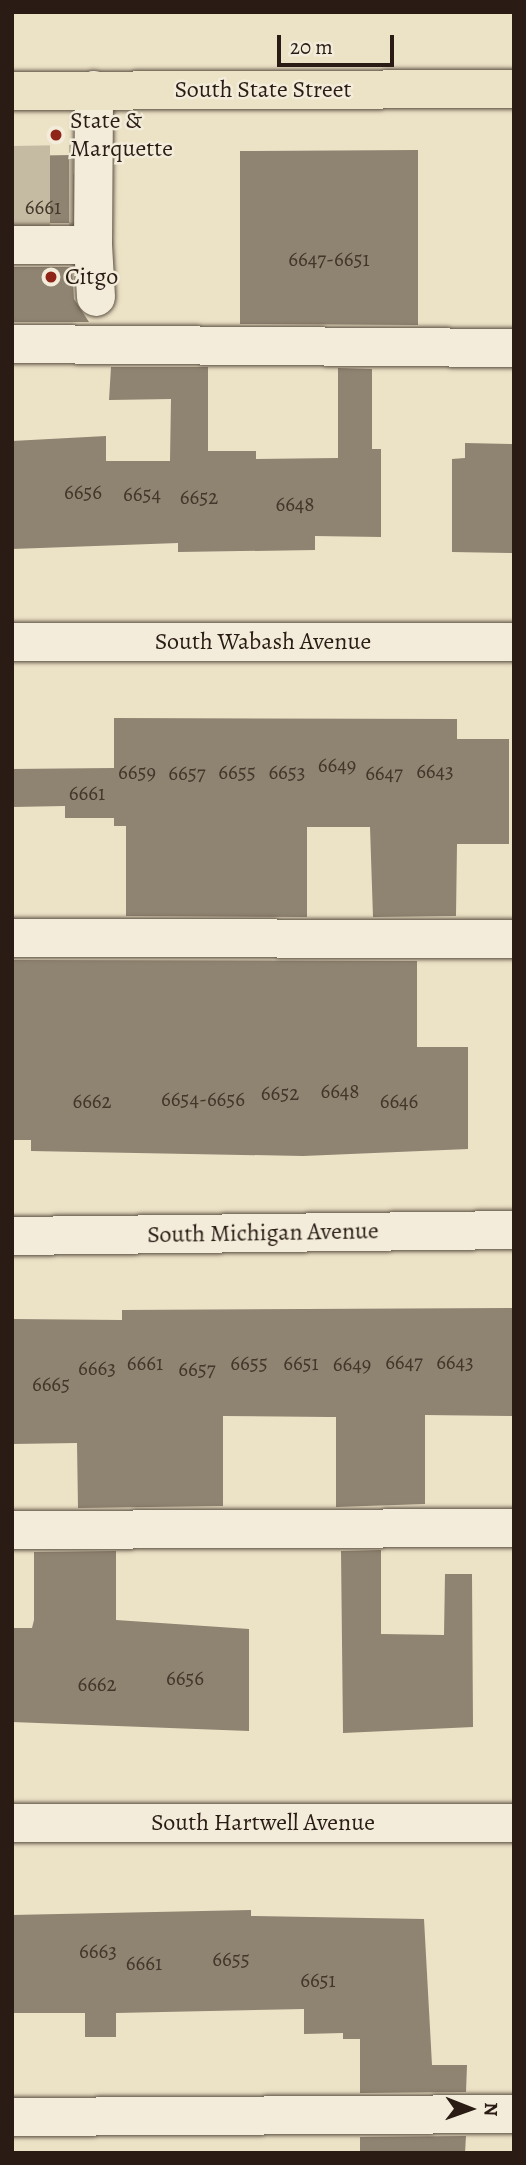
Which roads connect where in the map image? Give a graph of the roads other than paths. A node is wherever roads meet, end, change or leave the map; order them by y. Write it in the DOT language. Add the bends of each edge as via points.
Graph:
graph roads {
  1 [pos="514,89"];
  2 [pos="94,90"];
  3 [pos="12,91"];
  4 [pos="82,203"];
  5 [pos="12,245"];
  6 [pos="96,297"];
  7 [pos="12,344"];
  8 [pos="514,348"];
  9 [pos="12,642"];
  10 [pos="514,642"];
  11 [pos="12,938"];
  12 [pos="514,939"];
  13 [pos="514,1230"];
  14 [pos="12,1236"];
  15 [pos="514,1528"];
  16 [pos="12,1530"];
  17 [pos="12,1822"];
  18 [pos="514,1823"];
  19 [pos="514,2114"];
  20 [pos="12,2118"];
  1 -- 2 [label="main road, South State Street"];
  2 -- 3 [label="main road, South State Street"];
  2 -- 4 [label="street"];
  4 -- 5 [label="street"];
  4 -- 6 [label="street"];
  7 -- 8 [label="street"];
  9 -- 10 [label="street, South Wabash Avenue"];
  11 -- 12 [label="street"];
  13 -- 14 [label="street, South Michigan Avenue"];
  15 -- 16 [label="street"];
  17 -- 18 [label="street, South Hartwell Avenue"];
  19 -- 20 [label="street"];
}
